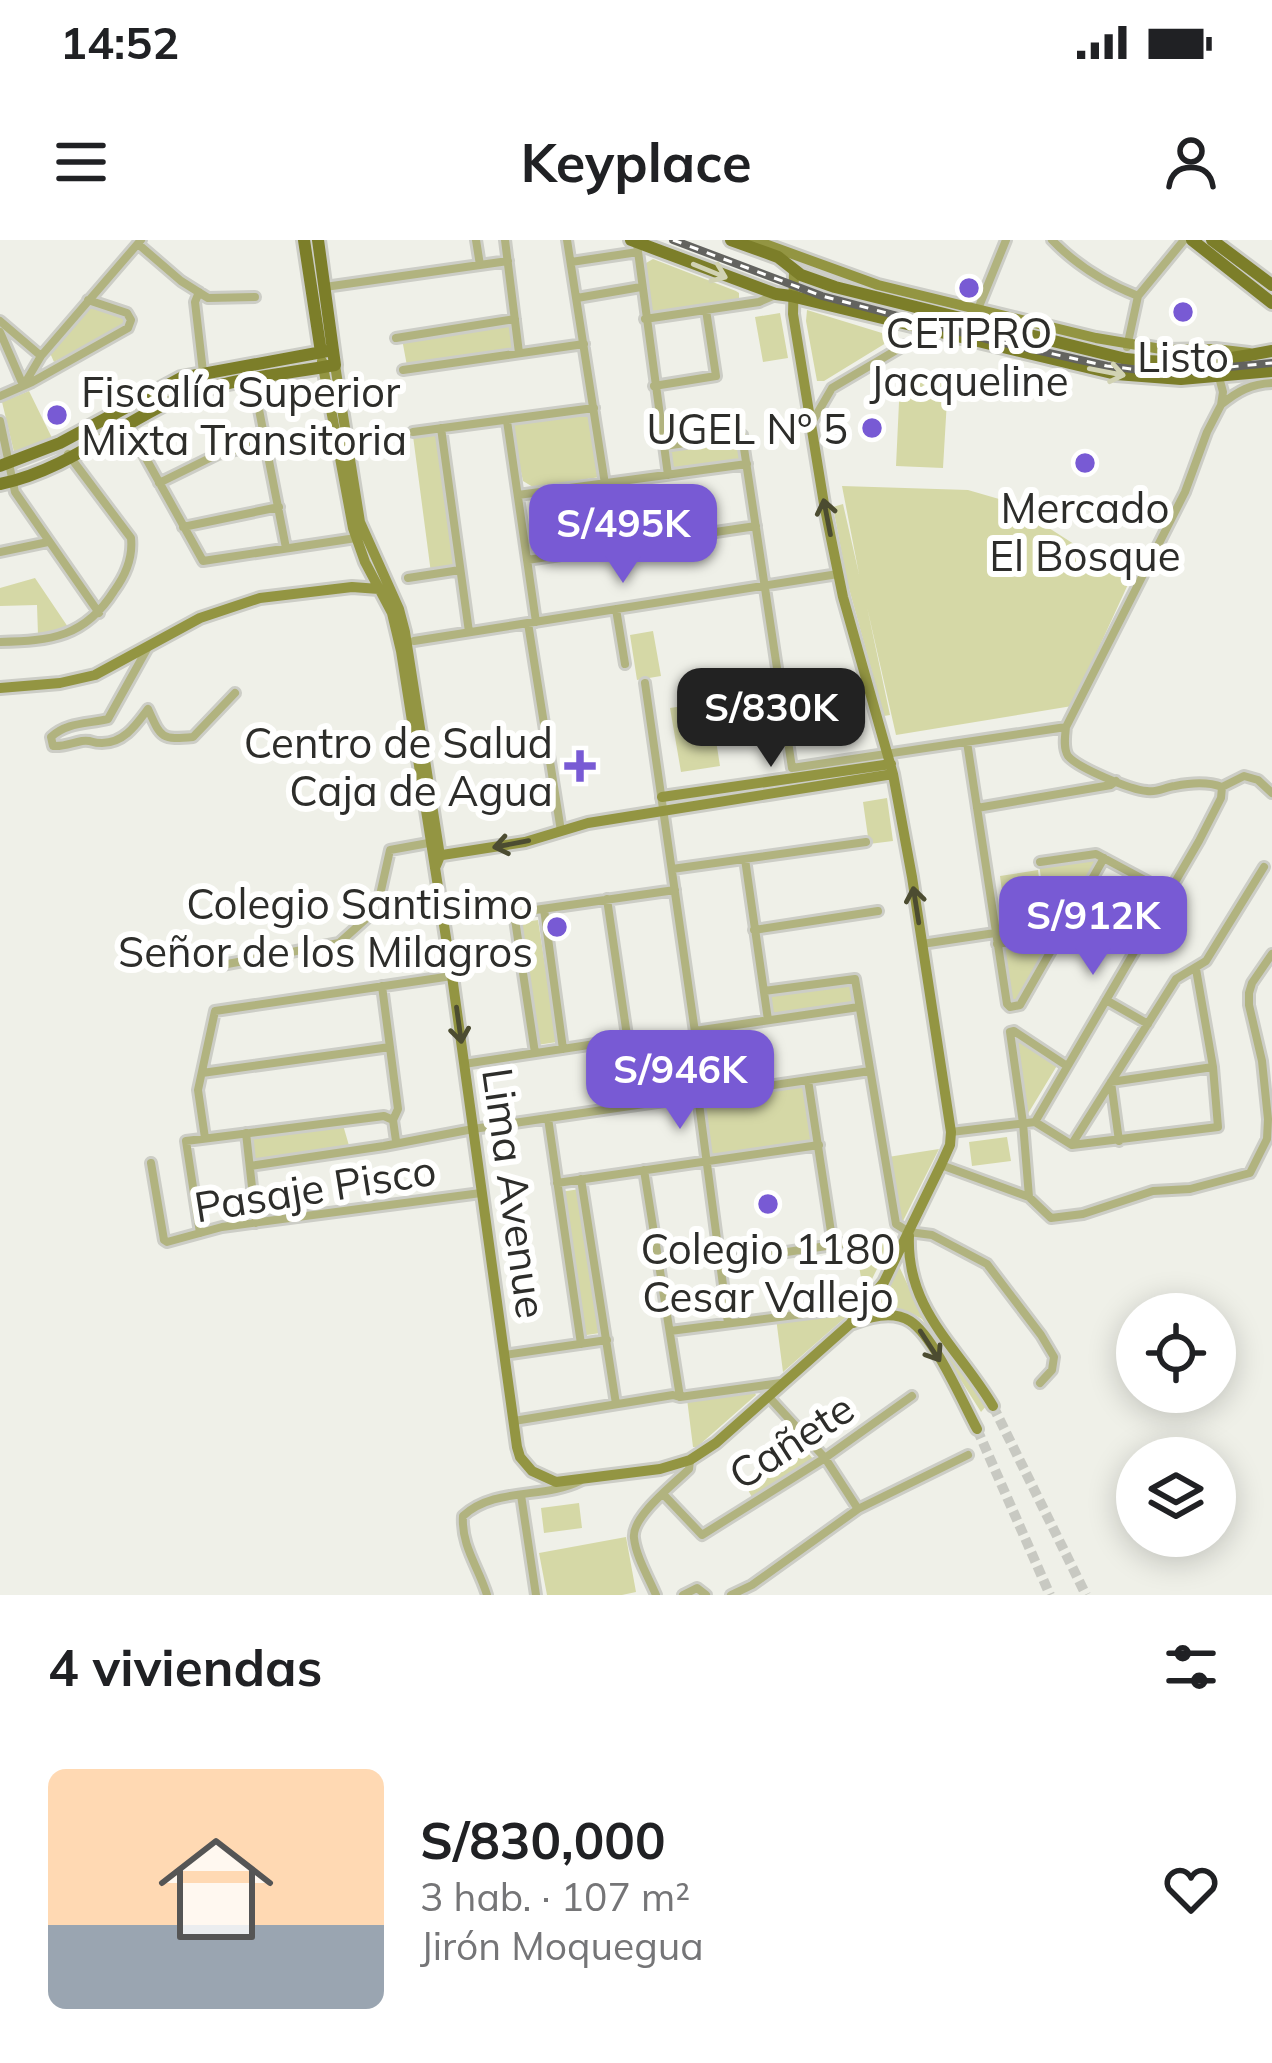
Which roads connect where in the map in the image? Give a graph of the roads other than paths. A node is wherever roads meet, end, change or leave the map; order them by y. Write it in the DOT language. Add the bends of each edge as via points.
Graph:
graph roads {
  1 [pos="304,240"];
  2 [pos="318,240"];
  3 [pos="476,240"];
  4 [pos="505,240"];
  5 [pos="567,240"];
  6 [pos="731,240"];
  7 [pos="754,240"];
  8 [pos="1006,240"];
  9 [pos="1052,240"];
  10 [pos="1188,240"];
  11 [pos="1212,240"];
  12 [pos="139,242"];
  13 [pos="635,245"];
  14 [pos="508,261"];
  15 [pos="571,262"];
  16 [pos="480,265"];
  17 [pos="794,271"];
  18 [pos="1272,285"];
  19 [pos="325,287"];
  20 [pos="641,287"];
  21 [pos="199,292"];
  22 [pos="784,295"];
  23 [pos="1138,296"];
  24 [pos="255,298"];
  25 [pos="577,298"];
  26 [pos="88,300"];
  27 [pos="1272,303"];
  28 [pos="978,309"];
  29 [pos="706,310"];
  30 [pos="515,319"];
  31 [pos="645,319"];
  32 [pos="0,320"];
  33 [pos="0,332"];
  34 [pos="396,338"];
  35 [pos="584,344"];
  36 [pos="905,345"];
  37 [pos="1127,352"];
  38 [pos="1265,352"];
  39 [pos="519,353"];
  40 [pos="41,356"];
  41 [pos="328,359"];
  42 [pos="403,370"];
  43 [pos="1272,370"];
  44 [pos="202,372"];
  45 [pos="1218,376"];
  46 [pos="254,379"];
  47 [pos="1272,383"];
  48 [pos="24,386"];
  49 [pos="655,386"];
  50 [pos="1241,390"];
  51 [pos="0,396"];
  52 [pos="1221,405"];
  53 [pos="594,408"];
  54 [pos="0,421"];
  55 [pos="507,421"];
  56 [pos="128,425"];
  57 [pos="810,425"];
  58 [pos="441,428"];
  59 [pos="412,432"];
  60 [pos="60,443"];
  61 [pos="266,443"];
  62 [pos="664,446"];
  63 [pos="70,458"];
  64 [pos="747,464"];
  65 [pos="5,465"];
  66 [pos="668,475"];
  67 [pos="6,483"];
  68 [pos="158,483"];
  69 [pos="605,484"];
  70 [pos="518,495"];
  71 [pos="279,507"];
  72 [pos="756,526"];
  73 [pos="183,527"];
  74 [pos="356,538"];
  75 [pos="48,542"];
  76 [pos="286,548"];
  77 [pos="0,552"];
  78 [pos="369,559"];
  79 [pos="527,560"];
  80 [pos="460,570"];
  81 [pos="838,574"];
  82 [pos="408,578"];
  83 [pos="765,586"];
  84 [pos="352,587"];
  85 [pos="380,589"];
  86 [pos="616,609"];
  87 [pos="99,613"];
  88 [pos="532,623"];
  89 [pos="469,632"];
  90 [pos="415,641"];
  91 [pos="0,642"];
  92 [pos="151,643"];
  93 [pos="625,664"];
  94 [pos="645,683"];
  95 [pos="0,688"];
  96 [pos="235,693"];
  97 [pos="1066,727"];
  98 [pos="967,742"];
  99 [pos="891,763"];
  100 [pos="1116,781"];
  101 [pos="1222,787"];
  102 [pos="1272,793"];
  103 [pos="663,804"];
  104 [pos="977,808"];
  105 [pos="561,831"];
  106 [pos="433,842"];
  107 [pos="866,842"];
  108 [pos="1104,858"];
  109 [pos="745,859"];
  110 [pos="436,860"];
  111 [pos="1040,862"];
  112 [pos="1264,867"];
  113 [pos="672,869"];
  114 [pos="675,890"];
  115 [pos="1169,893"];
  116 [pos="607,899"];
  117 [pos="544,909"];
  118 [pos="878,911"];
  119 [pos="754,930"];
  120 [pos="995,933"];
  121 [pos="1062,934"];
  122 [pos="922,944"];
  123 [pos="997,944"];
  124 [pos="1272,954"];
  125 [pos="222,965"];
  126 [pos="1196,969"];
  127 [pos="452,976"];
  128 [pos="382,986"];
  129 [pos="764,991"];
  130 [pos="1106,1000"];
  131 [pos="859,1007"];
  132 [pos="768,1020"];
  133 [pos="1148,1024"];
  134 [pos="695,1031"];
  135 [pos="628,1040"];
  136 [pos="390,1047"];
  137 [pos="563,1049"];
  138 [pos="535,1053"];
  139 [pos="464,1064"];
  140 [pos="1067,1066"];
  141 [pos="1213,1067"];
  142 [pos="870,1071"];
  143 [pos="202,1072"];
  144 [pos="808,1080"];
  145 [pos="1111,1082"];
  146 [pos="701,1095"];
  147 [pos="637,1104"];
  148 [pos="548,1118"];
  149 [pos="393,1120"];
  150 [pos="1029,1122"];
  151 [pos="473,1129"];
  152 [pos="951,1132"];
  153 [pos="246,1133"];
  154 [pos="205,1138"];
  155 [pos="1119,1141"];
  156 [pos="396,1142"];
  157 [pos="818,1145"];
  158 [pos="1072,1145"];
  159 [pos="151,1162"];
  160 [pos="706,1162"];
  161 [pos="250,1166"];
  162 [pos="941,1166"];
  163 [pos="644,1170"];
  164 [pos="581,1179"];
  165 [pos="556,1183"];
  166 [pos="482,1193"];
  167 [pos="1030,1196"];
  168 [pos="256,1223"];
  169 [pos="909,1232"];
  170 [pos="200,1233"];
  171 [pos="853,1242"];
  172 [pos="832,1245"];
  173 [pos="720,1262"];
  174 [pos="867,1306"];
  175 [pos="728,1322"];
  176 [pos="850,1324"];
  177 [pos="670,1331"];
  178 [pos="607,1340"];
  179 [pos="581,1344"];
  180 [pos="504,1355"];
  181 [pos="782,1383"];
  182 [pos="1040,1383"];
  183 [pos="768,1396"];
  184 [pos="912,1396"];
  185 [pos="680,1397"];
  186 [pos="616,1404"];
  187 [pos="993,1406"];
  188 [pos="514,1421"];
  189 [pos="977,1429"];
  190 [pos="968,1455"];
  191 [pos="825,1458"];
  192 [pos="690,1460"];
  193 [pos="526,1465"];
  194 [pos="667,1467"];
  195 [pos="582,1480"];
  196 [pos="675,1484"];
  197 [pos="521,1495"];
  198 [pos="664,1495"];
  199 [pos="858,1509"];
  200 [pos="487,1595"];
  201 [pos="536,1595"];
  202 [pos="656,1595"];
  203 [pos="683,1595"];
  204 [pos="706,1595"];
  205 [pos="730,1595"];
  1 -- 41 [label="main road, Lima Avenue"];
  2 -- 19 [label="main road, Lima Avenue"];
  3 -- 16 [label="street"];
  4 -- 14 [label="street"];
  5 -- 15 [label="street"];
  6 -- 17 [label="main road"];
  7 -- 28 [label="main road" via="878,285"];
  8 -- 28 [label="street"];
  9 -- 23 [label="street" via="1099,278"];
  10 -- 23 [label="street"];
  10 -- 27 [label="main road"];
  11 -- 18 [label="main road"];
  12 -- 21 [label="street"];
  12 -- 26 [label="street"];
  13 -- 15 [label="street"];
  13 -- 20 [label="street"];
  13 -- 22 [label="main road, one-way"];
  14 -- 16 [label="street"];
  14 -- 30 [label="street"];
  15 -- 25 [label="street"];
  16 -- 19 [label="street"];
  17 -- 22 [label="main road"];
  17 -- 37 [label="main road" via="854,292"];
  19 -- 41 [label="main road, Lima Avenue"];
  20 -- 25 [label="street"];
  20 -- 31 [label="street"];
  21 -- 24 [label="street"];
  21 -- 44 [label="street"];
  22 -- 29 [label="street"];
  22 -- 45 [label="main road, one-way" via="1116,374"];
  22 -- 57 [label="main road"];
  23 -- 37 [label="street"];
  25 -- 35 [label="street"];
  26 -- 40 [label="street"];
  26 -- 48 [label="street" via="127,314 128,328"];
  28 -- 37 [label="main road"];
  29 -- 31 [label="street"];
  29 -- 49 [label="street" via="716,376"];
  30 -- 34 [label="street"];
  30 -- 39 [label="street"];
  31 -- 49 [label="street"];
  32 -- 40 [label="street"];
  33 -- 48 [label="street"];
  35 -- 39 [label="street"];
  35 -- 53 [label="street"];
  36 -- 57 [label="street" via="832,388"];
  37 -- 38 [label="main road" via="1192,363"];
  39 -- 42 [label="street"];
  40 -- 48 [label="street"];
  41 -- 44 [label="main road"];
  41 -- 46 [label="main road"];
  41 -- 74 [label="main road, Lima Avenue"];
  41 -- 78 [label="main road, Lima Avenue"];
  43 -- 45 [label="main road"];
  44 -- 60 [label="main road"];
  45 -- 50 [label="street"];
  45 -- 52 [label="street"];
  46 -- 56 [label="main road" via="189,394"];
  46 -- 61 [label="street"];
  47 -- 50 [label="street"];
  48 -- 51 [label="street"];
  49 -- 62 [label="street"];
  50 -- 52 [label="street"];
  52 -- 97 [label="street" via="1177,511"];
  53 -- 55 [label="street"];
  53 -- 69 [label="street"];
  54 -- 65 [label="street"];
  55 -- 58 [label="street"];
  55 -- 70 [label="street"];
  56 -- 63 [label="main road"];
  56 -- 68 [label="street"];
  81 -- 57 [label="main road, one-way"];
  58 -- 59 [label="street"];
  58 -- 80 [label="street"];
  60 -- 63 [label="street"];
  60 -- 65 [label="main road"];
  61 -- 68 [label="street" via="218,454"];
  61 -- 71 [label="street"];
  62 -- 64 [label="street" via="742,435"];
  62 -- 66 [label="street"];
  63 -- 67 [label="main road"];
  63 -- 87 [label="street" via="131,538 120,584"];
  64 -- 66 [label="street"];
  64 -- 72 [label="street"];
  65 -- 67 [label="street"];
  66 -- 69 [label="street"];
  67 -- 75 [label="street"];
  68 -- 73 [label="street"];
  69 -- 70 [label="street"];
  70 -- 79 [label="street"];
  71 -- 73 [label="street"];
  71 -- 76 [label="street"];
  72 -- 79 [label="street"];
  72 -- 83 [label="street"];
  73 -- 76 [label="street" via="208,562"];
  74 -- 76 [label="street"];
  74 -- 78 [label="main road, Lima Avenue"];
  75 -- 77 [label="street"];
  75 -- 87 [label="street"];
  78 -- 84 [label="main road"];
  78 -- 85 [label="main road, Lima Avenue"];
  78 -- 106 [label="main road, Lima Avenue" via="405,632"];
  79 -- 88 [label="street"];
  80 -- 82 [label="street"];
  80 -- 89 [label="street"];
  81 -- 83 [label="street"];
  81 -- 99 [label="main road"];
  83 -- 86 [label="street"];
  83 -- 99 [label="street" via="792,768"];
  84 -- 85 [label="main road"];
  84 -- 92 [label="main road" via="241,603"];
  85 -- 106 [label="main road, Lima Avenue" via="401,651"];
  86 -- 88 [label="street"];
  86 -- 93 [label="street"];
  87 -- 91 [label="street" via="52,638"];
  88 -- 89 [label="street"];
  88 -- 105 [label="street"];
  89 -- 90 [label="street"];
  92 -- 95 [label="main road" via="79,680"];
  92 -- 96 [label="street" via="109,718 56,731 53,746 119,739 148,709 159,734 193,737"];
  94 -- 103 [label="street"];
  97 -- 98 [label="street"];
  97 -- 100 [label="street" via="1068,756"];
  98 -- 99 [label="street"];
  98 -- 104 [label="street"];
  99 -- 103 [label="main road"];
  122 -- 99 [label="main road, one-way"];
  100 -- 101 [label="street" via="1150,792"];
  100 -- 104 [label="street"];
  101 -- 102 [label="street" via="1244,776"];
  101 -- 115 [label="street"];
  103 -- 105 [label="main road"];
  103 -- 113 [label="street"];
  104 -- 120 [label="street"];
  105 -- 110 [label="main road, one-way"];
  106 -- 110 [label="main road, Lima Avenue"];
  106 -- 125 [label="street" via="390,850 380,895 339,944"];
  107 -- 109 [label="street"];
  108 -- 111 [label="street"];
  108 -- 115 [label="street"];
  108 -- 121 [label="street"];
  109 -- 113 [label="street"];
  109 -- 119 [label="street"];
  110 -- 127 [label="main road, Lima Avenue"];
  112 -- 126 [label="street"];
  113 -- 114 [label="street"];
  114 -- 116 [label="street"];
  114 -- 134 [label="street"];
  115 -- 130 [label="street"];
  116 -- 117 [label="street"];
  116 -- 135 [label="street"];
  117 -- 137 [label="street"];
  117 -- 138 [label="street" via="514,914"];
  118 -- 119 [label="street"];
  119 -- 129 [label="street"];
  120 -- 122 [label="street"];
  120 -- 123 [label="street"];
  121 -- 123 [label="street"];
  121 -- 123 [label="street" via="1014,1008"];
  122 -- 152 [label="main road"];
  124 -- 167 [label="street" via="1249,993 1268,1119 1252,1171 1062,1218 1046,1215"];
  126 -- 133 [label="street" via="1176,979"];
  126 -- 141 [label="street"];
  127 -- 128 [label="street"];
  127 -- 139 [label="main road, Lima Avenue, one-way"];
  128 -- 136 [label="street"];
  128 -- 143 [label="street" via="215,1011"];
  129 -- 131 [label="street" via="855,979"];
  129 -- 132 [label="street"];
  130 -- 133 [label="street"];
  130 -- 140 [label="street"];
  131 -- 132 [label="street"];
  131 -- 142 [label="street"];
  132 -- 134 [label="street"];
  133 -- 145 [label="street"];
  134 -- 146 [label="street"];
  135 -- 137 [label="street"];
  135 -- 147 [label="street"];
  136 -- 143 [label="street"];
  136 -- 149 [label="street"];
  137 -- 138 [label="street"];
  138 -- 139 [label="street"];
  139 -- 151 [label="main road, Lima Avenue"];
  140 -- 150 [label="street"];
  140 -- 150 [label="street" via="1010,1033"];
  141 -- 145 [label="street"];
  141 -- 155 [label="street" via="1219,1127"];
  142 -- 144 [label="street"];
  142 -- 169 [label="street" via="896,1224"];
  143 -- 154 [label="street"];
  144 -- 146 [label="street"];
  144 -- 157 [label="street"];
  145 -- 155 [label="street"];
  145 -- 158 [label="street"];
  146 -- 147 [label="street"];
  146 -- 160 [label="street"];
  147 -- 148 [label="street"];
  148 -- 151 [label="street"];
  148 -- 165 [label="street"];
  149 -- 153 [label="street"];
  149 -- 156 [label="street"];
  150 -- 152 [label="street"];
  150 -- 158 [label="street"];
  150 -- 167 [label="street"];
  151 -- 156 [label="street"];
  151 -- 166 [label="main road, Lima Avenue"];
  152 -- 162 [label="main road"];
  153 -- 154 [label="street"];
  153 -- 161 [label="street"];
  154 -- 170 [label="street" via="186,1141"];
  155 -- 158 [label="street"];
  156 -- 161 [label="street"];
  157 -- 160 [label="street"];
  157 -- 172 [label="street"];
  159 -- 170 [label="street, Pasaje Pisco" via="165,1241"];
  160 -- 163 [label="street"];
  160 -- 173 [label="street"];
  161 -- 168 [label="street"];
  162 -- 167 [label="street"];
  162 -- 169 [label="main road"];
  163 -- 164 [label="street"];
  163 -- 177 [label="street"];
  164 -- 165 [label="street"];
  164 -- 178 [label="street"];
  165 -- 179 [label="street"];
  166 -- 168 [label="street, Pasaje Pisco"];
  166 -- 180 [label="main road, Lima Avenue"];
  168 -- 170 [label="street, Pasaje Pisco"];
  169 -- 174 [label="main road"];
  169 -- 182 [label="street" via="988,1264 1054,1357"];
  169 -- 187 [label="main road" via="919,1295"];
  171 -- 172 [label="street"];
  172 -- 173 [label="street"];
  173 -- 175 [label="street"];
  174 -- 175 [label="street"];
  174 -- 176 [label="main road"];
  175 -- 177 [label="street"];
  176 -- 181 [label="main road"];
  176 -- 189 [label="main road, one-way" via="877,1316 910,1320"];
  177 -- 185 [label="street"];
  178 -- 179 [label="street"];
  178 -- 186 [label="street"];
  179 -- 180 [label="street"];
  180 -- 188 [label="main road, Lima Avenue"];
  181 -- 183 [label="main road"];
  181 -- 185 [label="street"];
  183 -- 191 [label="street"];
  183 -- 192 [label="main road"];
  184 -- 191 [label="street, Cañete"];
  185 -- 186 [label="street"];
  186 -- 188 [label="street"];
  188 -- 193 [label="main road, Lima Avenue"];
  190 -- 199 [label="street"];
  191 -- 198 [label="street, Cañete" via="702,1535"];
  191 -- 199 [label="street"];
  192 -- 194 [label="main road"];
  192 -- 196 [label="street"];
  193 -- 195 [label="main road" via="556,1481"];
  193 -- 197 [label="street"];
  194 -- 195 [label="main road"];
  194 -- 196 [label="street"];
  195 -- 197 [label="street"];
  196 -- 198 [label="street"];
  197 -- 200 [label="street" via="483,1502 464,1516"];
  197 -- 201 [label="street"];
  198 -- 202 [label="street" via="633,1535"];
  199 -- 205 [label="street"];
  203 -- 204 [label="street" via="697,1588"];
}
